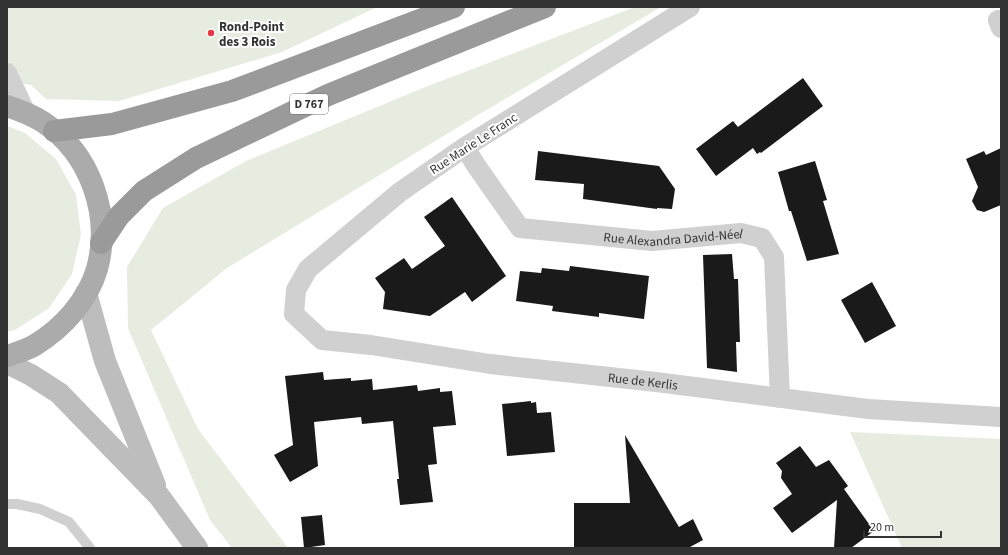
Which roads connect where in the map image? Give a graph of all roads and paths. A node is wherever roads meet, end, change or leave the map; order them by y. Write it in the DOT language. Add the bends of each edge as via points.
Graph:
graph roads {
  1 [pos="454,7"];
  2 [pos="545,7"];
  3 [pos="690,7"];
  4 [pos="7,73"];
  5 [pos="16,109"];
  6 [pos="54,131"];
  7 [pos="465,147"];
  8 [pos="101,243"];
  9 [pos="86,293"];
  10 [pos="294,314"];
  11 [pos="7,356"];
  12 [pos="7,363"];
  13 [pos="780,398"];
  14 [pos="1001,417"];
  15 [pos="159,496"];
  16 [pos="7,504"];
  17 [pos="175,519"];
  18 [pos="90,548"];
  19 [pos="185,548"];
  20 [pos="196,548"];
  1 -- 6 [label="highway" via="232,91 112,124"];
  2 -- 8 [label="highway, D 767" via="328,95 196,158 144,191 119,216"];
  3 -- 7 [label="street, Rue Marie Le Franc"];
  4 -- 5 [label="street"];
  5 -- 6 [label="main road"];
  6 -- 8 [label="main road" via="74,151 87,172 98,200"];
  7 -- 10 [label="street, Rue Marie Le Franc" via="400,192 308,269 296,290"];
  7 -- 13 [label="street, Rue Alexandra David-Néel" via="474,164 520,228 652,241 741,234 762,238 774,257"];
  8 -- 9 [label="main road" via="96,269"];
  9 -- 11 [label="main road" via="64,323 34,346"];
  9 -- 15 [label="main road" via="105,361"];
  10 -- 13 [label="street, Rue de Kerlis" via="322,340 490,364"];
  12 -- 15 [label="main road" via="59,393"];
  13 -- 14 [label="street, Rue de Kerlis" via="868,409"];
  15 -- 17 [label="main road"];
  16 -- 18 [label="lane" via="40,510 69,522"];
  17 -- 19 [label="lane"];
  17 -- 20 [label="main road"];
}
